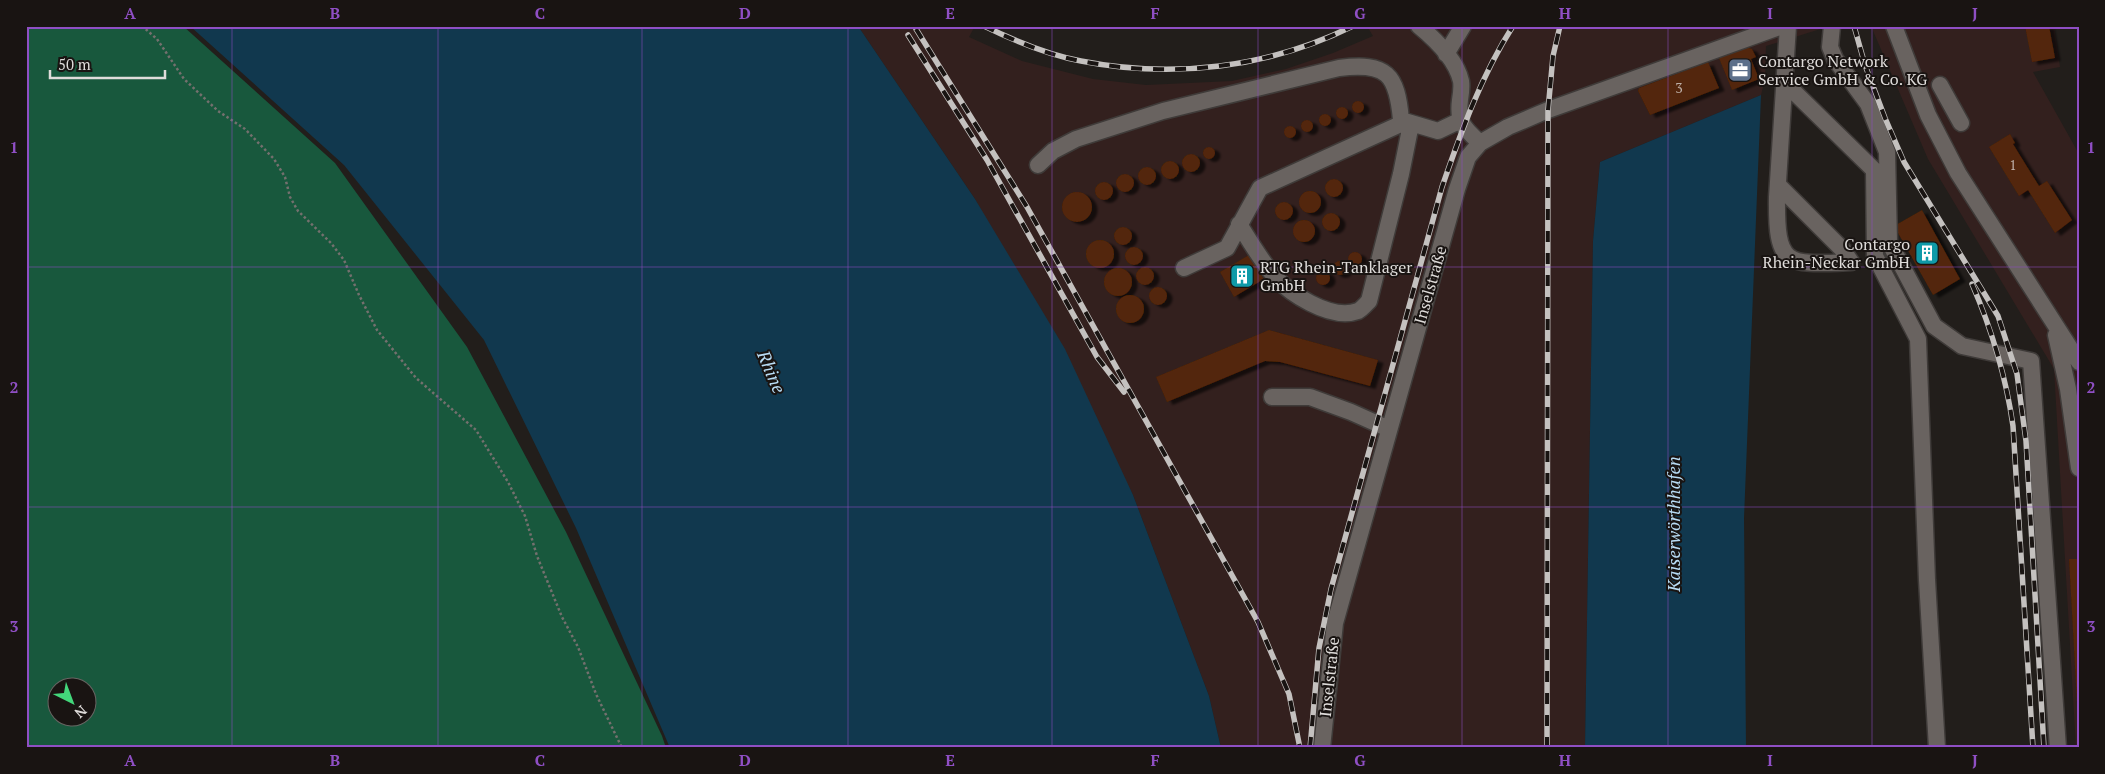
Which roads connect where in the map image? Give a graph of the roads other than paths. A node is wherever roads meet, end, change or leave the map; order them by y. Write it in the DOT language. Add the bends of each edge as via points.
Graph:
graph roads {
  1 [pos="1419,26"];
  2 [pos="1463,26"];
  3 [pos="1782,26"];
  4 [pos="1788,26"];
  5 [pos="1832,26"];
  6 [pos="1894,26"];
  7 [pos="1446,54"];
  8 [pos="1785,84"];
  9 [pos="1940,85"];
  10 [pos="1950,103"];
  11 [pos="1928,115"];
  12 [pos="1461,120"];
  13 [pos="1408,123"];
  14 [pos="1961,123"];
  15 [pos="1480,143"];
  16 [pos="1038,164"];
  17 [pos="1778,185"];
  18 [pos="1239,224"];
  19 [pos="1184,268"];
  20 [pos="2053,323"];
  21 [pos="2079,362"];
  22 [pos="1272,397"];
  23 [pos="1389,429"];
  24 [pos="2079,468"];
  25 [pos="1322,748"];
  26 [pos="1937,748"];
  27 [pos="2058,748"];
  1 -- 7 [label="street"];
  2 -- 7 [label="street"];
  3 -- 15 [label="street, Inselstraße" via="1548,110"];
  4 -- 8 [label="street"];
  5 -- 27 [label="street" via="1830,47 1835,59 1868,104 1887,152 1889,242 1934,326 1962,346 2031,361"];
  6 -- 11 [label="street"];
  7 -- 12 [label="street" via="1455,64 1462,83"];
  8 -- 17 [label="street"];
  8 -- 26 [label="street" via="1874,170 1875,256 1918,339"];
  9 -- 10 [label="street"];
  10 -- 11 [label="street"];
  10 -- 14 [label="street"];
  11 -- 20 [label="street" via="1958,174"];
  12 -- 13 [label="street" via="1438,132"];
  12 -- 15 [label="street" via="1463,127"];
  13 -- 16 [label="street" via="1401,120 1392,80 1379,69 1354,66 1155,114 1076,139 1053,151"];
  13 -- 18 [label="street" via="1260,188"];
  13 -- 18 [label="street" via="1401,174 1369,301 1359,310 1341,314 1332,312 1283,285 1271,273"];
  15 -- 23 [label="street, Inselstraße" via="1468,157 1457,189"];
  17 -- 17 [label="street" via="1843,250 1851,262 1814,264 1786,255 1778,236"];
  18 -- 19 [label="street" via="1227,248"];
  20 -- 21 [label="street"];
  20 -- 24 [label="street" via="2068,389"];
  22 -- 23 [label="street" via="1310,398"];
  23 -- 25 [label="street, Inselstraße" via="1335,623"];
}
